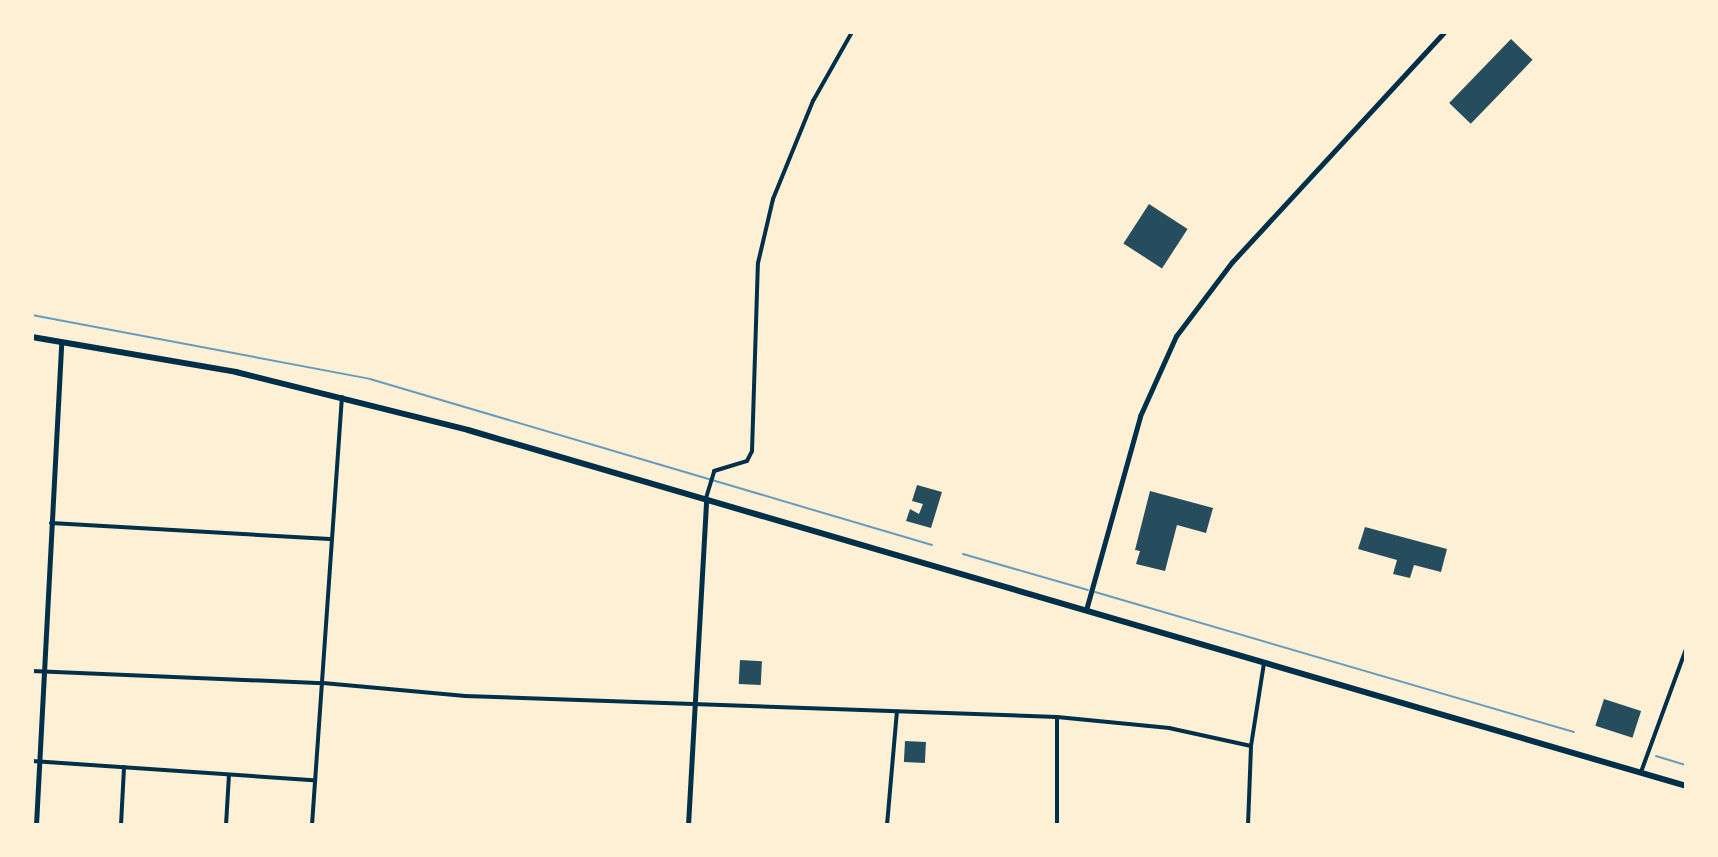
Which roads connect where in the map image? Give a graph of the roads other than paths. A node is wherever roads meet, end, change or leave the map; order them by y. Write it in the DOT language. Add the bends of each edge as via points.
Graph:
graph roads {
  1 [pos="852,32"];
  2 [pos="1444,32"];
  3 [pos="32,337"];
  4 [pos="61,342"];
  5 [pos="342,397"];
  6 [pos="706,498"];
  7 [pos="51,523"];
  8 [pos="330,539"];
  9 [pos="1086,610"];
  10 [pos="1686,649"];
  11 [pos="1264,663"];
  12 [pos="32,671"];
  13 [pos="43,672"];
  14 [pos="323,683"];
  15 [pos="695,704"];
  16 [pos="897,711"];
  17 [pos="1057,717"];
  18 [pos="1251,746"];
  19 [pos="32,761"];
  20 [pos="40,762"];
  21 [pos="124,767"];
  22 [pos="1641,772"];
  23 [pos="229,775"];
  24 [pos="314,780"];
  25 [pos="1686,786"];
  26 [pos="36,825"];
  27 [pos="121,825"];
  28 [pos="226,825"];
  29 [pos="312,825"];
  30 [pos="688,825"];
  31 [pos="887,825"];
  32 [pos="1057,825"];
  33 [pos="1248,825"];
  1 -- 6 [label="street" via="819,89 773,199 758,263 752,451 747,461 722,466 711,476"];
  2 -- 9 [label="street" via="1232,262 1176,336 1140,416"];
  3 -- 4 [label="main road"];
  4 -- 5 [label="main road" via="236,372"];
  4 -- 7 [label="street"];
  5 -- 6 [label="main road"];
  5 -- 8 [label="street"];
  6 -- 9 [label="main road"];
  6 -- 15 [label="street"];
  7 -- 8 [label="street"];
  7 -- 13 [label="street"];
  8 -- 14 [label="street"];
  9 -- 11 [label="main road"];
  10 -- 22 [label="street"];
  11 -- 18 [label="street"];
  11 -- 22 [label="main road"];
  12 -- 13 [label="street"];
  13 -- 14 [label="street"];
  13 -- 20 [label="street"];
  14 -- 15 [label="street" via="465,696"];
  14 -- 24 [label="street"];
  15 -- 16 [label="street"];
  15 -- 30 [label="street"];
  16 -- 17 [label="street"];
  16 -- 31 [label="street"];
  17 -- 18 [label="street" via="1169,728"];
  17 -- 32 [label="street"];
  18 -- 33 [label="street"];
  19 -- 20 [label="street"];
  20 -- 21 [label="street"];
  20 -- 26 [label="street"];
  21 -- 23 [label="street"];
  21 -- 27 [label="street"];
  22 -- 25 [label="main road"];
  23 -- 24 [label="street"];
  23 -- 28 [label="street"];
  24 -- 29 [label="street"];
}
